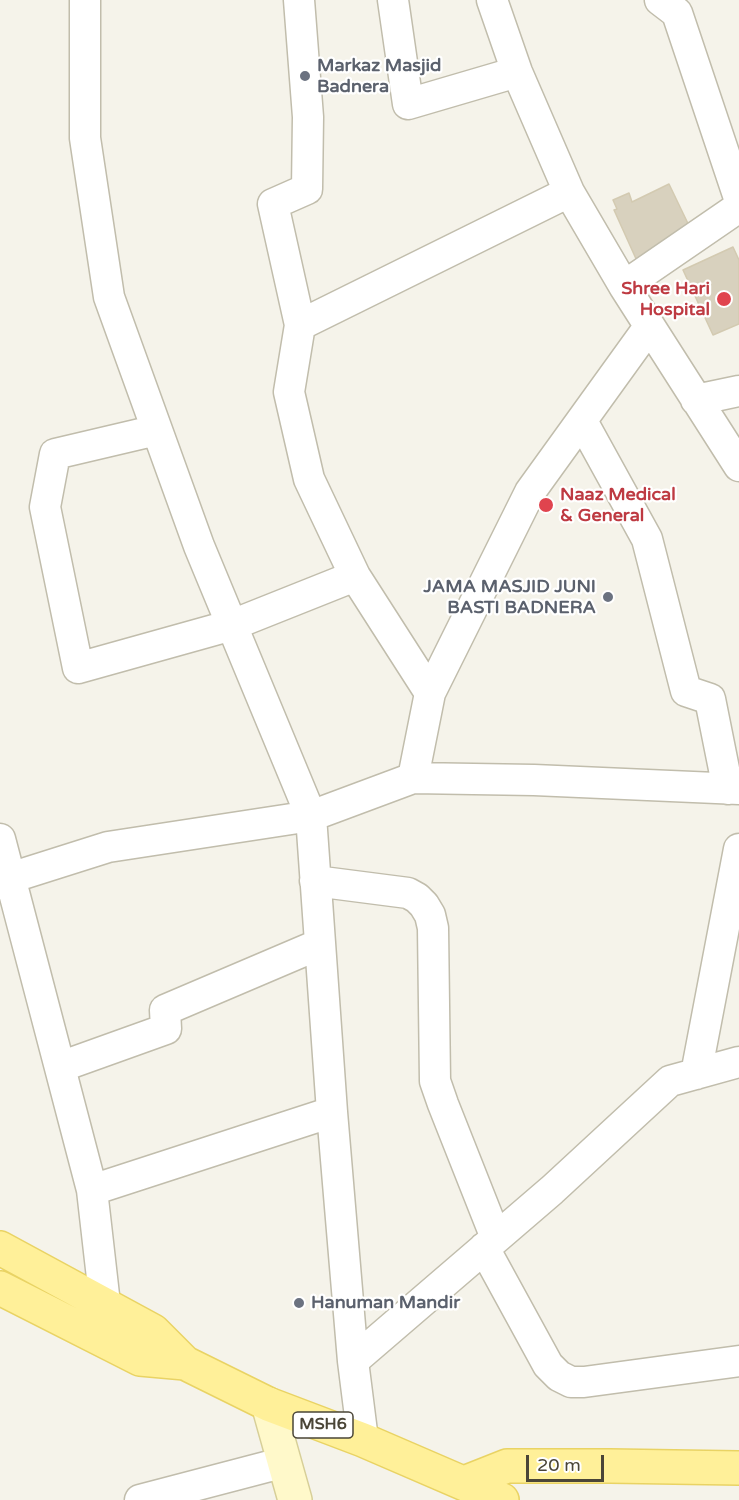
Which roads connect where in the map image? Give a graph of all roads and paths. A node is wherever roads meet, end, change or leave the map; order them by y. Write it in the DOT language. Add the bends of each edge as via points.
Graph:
graph roads {
  1 [pos="86,0"];
  2 [pos="299,0"];
  3 [pos="393,0"];
  4 [pos="492,0"];
  5 [pos="660,0"];
  6 [pos="517,72"];
  7 [pos="569,192"];
  8 [pos="739,198"];
  9 [pos="739,207"];
  10 [pos="624,286"];
  11 [pos="300,326"];
  12 [pos="649,327"];
  13 [pos="739,391"];
  14 [pos="696,400"];
  15 [pos="582,421"];
  16 [pos="157,430"];
  17 [pos="739,466"];
  18 [pos="355,576"];
  19 [pos="232,625"];
  20 [pos="430,693"];
  21 [pos="413,778"];
  22 [pos="734,789"];
  23 [pos="311,816"];
  24 [pos="0,839"];
  25 [pos="739,849"];
  26 [pos="3,878"];
  27 [pos="315,881"];
  28 [pos="320,944"];
  29 [pos="739,1062"];
  30 [pos="60,1067"];
  31 [pos="696,1074"];
  32 [pos="332,1112"];
  33 [pos="92,1190"];
  34 [pos="490,1243"];
  35 [pos="0,1248"];
  36 [pos="0,1288"];
  37 [pos="105,1304"];
  38 [pos="739,1360"];
  39 [pos="353,1361"];
  40 [pos="185,1363"];
  41 [pos="268,1404"];
  42 [pos="363,1440"];
  43 [pos="285,1462"];
  44 [pos="739,1468"];
  45 [pos="464,1483"];
  46 [pos="148,1499"];
  47 [pos="296,1500"];
  48 [pos="502,1500"];
  1 -- 16 [label="street" via="85,138 109,297"];
  2 -- 11 [label="street" via="308,117 307,189 273,204"];
  3 -- 6 [label="street" via="408,104"];
  4 -- 6 [label="street"];
  5 -- 8 [label="street" via="677,13"];
  6 -- 7 [label="street"];
  7 -- 10 [label="street"];
  7 -- 11 [label="street"];
  9 -- 10 [label="street"];
  10 -- 12 [label="street"];
  11 -- 18 [label="street" via="289,392 309,479"];
  12 -- 14 [label="street"];
  12 -- 15 [label="street"];
  13 -- 14 [label="street"];
  14 -- 17 [label="street"];
  15 -- 20 [label="street" via="530,492"];
  15 -- 22 [label="street" via="647,539 686,692 710,699"];
  16 -- 19 [label="street"];
  16 -- 19 [label="street" via="56,454 45,507 78,668"];
  18 -- 19 [label="street"];
  18 -- 20 [label="street"];
  19 -- 23 [label="street"];
  20 -- 21 [label="street"];
  21 -- 22 [label="street"];
  21 -- 23 [label="street"];
  23 -- 26 [label="street" via="108,847"];
  23 -- 27 [label="street"];
  24 -- 26 [label="street"];
  25 -- 31 [label="street"];
  26 -- 30 [label="street"];
  27 -- 28 [label="street"];
  27 -- 34 [label="street" via="408,893 430,915 435,1081"];
  28 -- 30 [label="street" via="165,1010 166,1029"];
  28 -- 32 [label="street"];
  29 -- 31 [label="street"];
  30 -- 33 [label="street"];
  31 -- 34 [label="street" via="670,1081"];
  32 -- 33 [label="street"];
  32 -- 39 [label="street"];
  33 -- 37 [label="street"];
  34 -- 38 [label="street" via="548,1365 571,1382"];
  34 -- 39 [label="street"];
  35 -- 37 [label="main road, MSH6"];
  36 -- 40 [label="main road, MSH6" via="140,1359"];
  37 -- 40 [label="main road, MSH6" via="153,1331"];
  39 -- 42 [label="street"];
  40 -- 41 [label="main road, MSH6"];
  41 -- 42 [label="main road, MSH6"];
  41 -- 43 [label="street"];
  42 -- 45 [label="main road, MSH6"];
  43 -- 46 [label="street"];
  43 -- 47 [label="street"];
  44 -- 45 [label="main road" via="507,1466"];
  45 -- 48 [label="main road, MSH6"];
}
